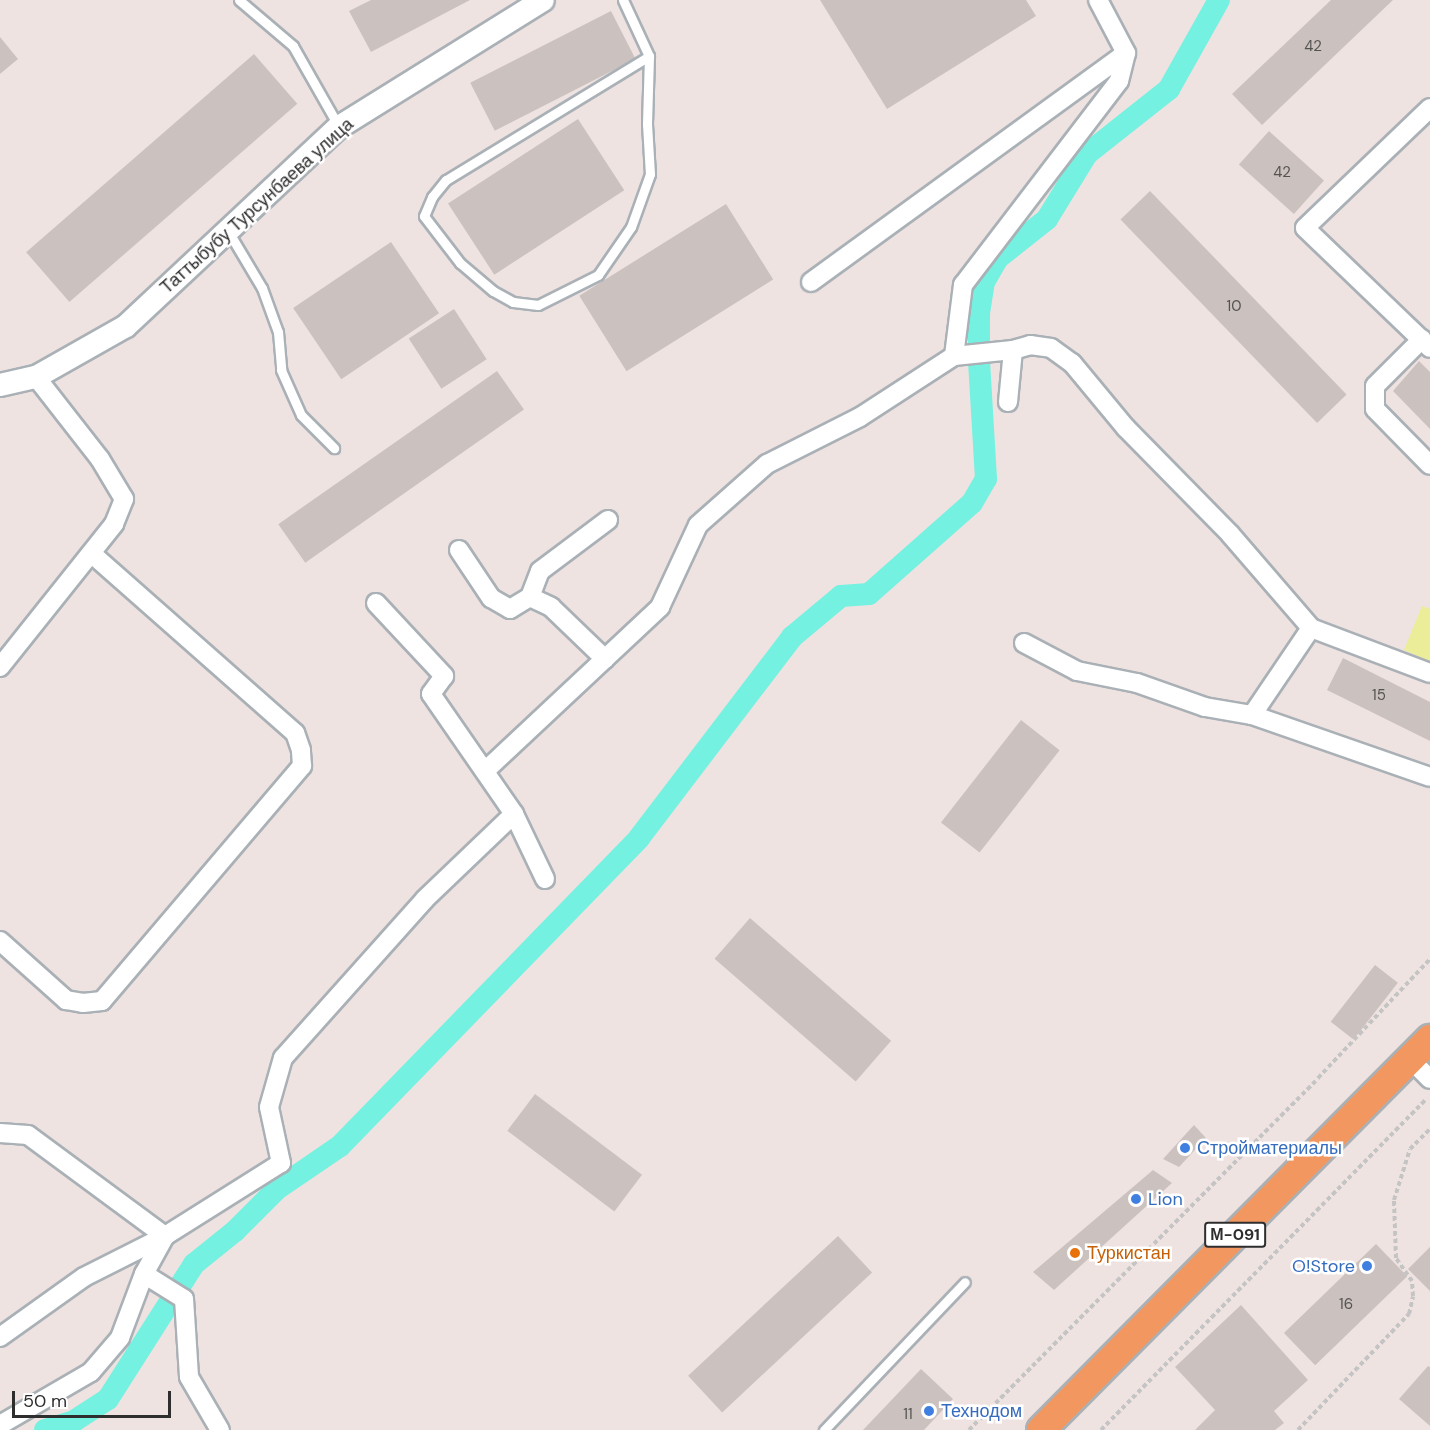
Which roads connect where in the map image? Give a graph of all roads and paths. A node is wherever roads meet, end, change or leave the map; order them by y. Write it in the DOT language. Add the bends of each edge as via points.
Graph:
graph roads {
  1 [pos="239,0"];
  2 [pos="543,0"];
  3 [pos="623,0"];
  4 [pos="1098,0"];
  5 [pos="1126,53"];
  6 [pos="649,56"];
  7 [pos="1430,108"];
  8 [pos="339,127"];
  9 [pos="226,229"];
  10 [pos="811,282"];
  11 [pos="1426,344"];
  12 [pos="1013,350"];
  13 [pos="961,356"];
  14 [pos="36,377"];
  15 [pos="0,385"];
  16 [pos="1008,402"];
  17 [pos="334,448"];
  18 [pos="1430,465"];
  19 [pos="608,520"];
  20 [pos="459,550"];
  21 [pos="91,554"];
  22 [pos="530,597"];
  23 [pos="376,603"];
  24 [pos="1311,628"];
  25 [pos="1024,643"];
  26 [pos="605,659"];
  27 [pos="0,667"];
  28 [pos="1430,674"];
  29 [pos="1252,715"];
  30 [pos="485,771"];
  31 [pos="1430,777"];
  32 [pos="514,814"];
  33 [pos="545,879"];
  34 [pos="0,941"];
  35 [pos="1430,959"];
  36 [pos="1430,1039"];
  37 [pos="1410,1059"];
  38 [pos="1430,1079"];
  39 [pos="1430,1095"];
  40 [pos="1430,1129"];
  41 [pos="0,1133"];
  42 [pos="165,1236"];
  43 [pos="144,1274"];
  44 [pos="965,1282"];
  45 [pos="0,1337"];
  46 [pos="0,1425"];
  47 [pos="829,1428"];
  48 [pos="220,1430"];
  49 [pos="969,1430"];
  50 [pos="1041,1430"];
  51 [pos="1101,1430"];
  52 [pos="1298,1430"];
  1 -- 8 [label="lane" via="293,46"];
  2 -- 8 [label="street, Таттыбубу Турсунбаева улица"];
  3 -- 6 [label="lane"];
  4 -- 5 [label="street"];
  5 -- 10 [label="street"];
  5 -- 13 [label="street" via="1119,81 963,285"];
  6 -- 6 [label="lane" via="650,174 631,227 598,275 538,305 513,302 493,291 460,263 424,216 432,197 446,180"];
  7 -- 11 [label="street" via="1305,228"];
  8 -- 9 [label="street, Таттыбубу Турсунбаева улица"];
  9 -- 14 [label="street, Таттыбубу Турсунбаева улица" via="126,326"];
  9 -- 17 [label="lane" via="262,288 278,332 281,370 302,416"];
  11 -- 18 [label="street" via="1375,386 1375,409"];
  12 -- 13 [label="street"];
  12 -- 16 [label="street"];
  12 -- 24 [label="street" via="1030,345 1051,348 1072,363 1126,428 1230,534"];
  13 -- 26 [label="street" via="860,417 766,464 698,525 660,607"];
  14 -- 15 [label="street, Таттыбубу Турсунбаева улица"];
  14 -- 21 [label="street" via="100,459 124,499 114,524"];
  19 -- 22 [label="street" via="540,571"];
  20 -- 22 [label="street" via="490,598 510,609"];
  21 -- 27 [label="street"];
  21 -- 34 [label="street" via="295,733 302,766 102,1001 83,1004 66,1000"];
  22 -- 26 [label="street" via="552,607"];
  23 -- 30 [label="street" via="444,676 431,694"];
  24 -- 28 [label="street"];
  24 -- 29 [label="street"];
  25 -- 29 [label="street" via="1077,671 1137,683 1205,707"];
  26 -- 30 [label="street"];
  29 -- 31 [label="street"];
  30 -- 32 [label="street"];
  32 -- 33 [label="street"];
  32 -- 42 [label="street" via="425,899 283,1058 269,1107 281,1163"];
  35 -- 49 [label="path" via="1318,1078"];
  36 -- 37 [label="main road, М-091"];
  37 -- 38 [label="street"];
  37 -- 50 [label="main road, М-091"];
  39 -- 51 [label="path"];
  40 -- 52 [label="path" via="1410,1149 1394,1200 1395,1258 1412,1281 1408,1314"];
  41 -- 42 [label="street" via="28,1135"];
  42 -- 43 [label="street"];
  42 -- 45 [label="street" via="84,1277"];
  43 -- 46 [label="street" via="120,1338 91,1372"];
  43 -- 48 [label="street" via="184,1299 189,1377"];
  44 -- 47 [label="lane"];
}
